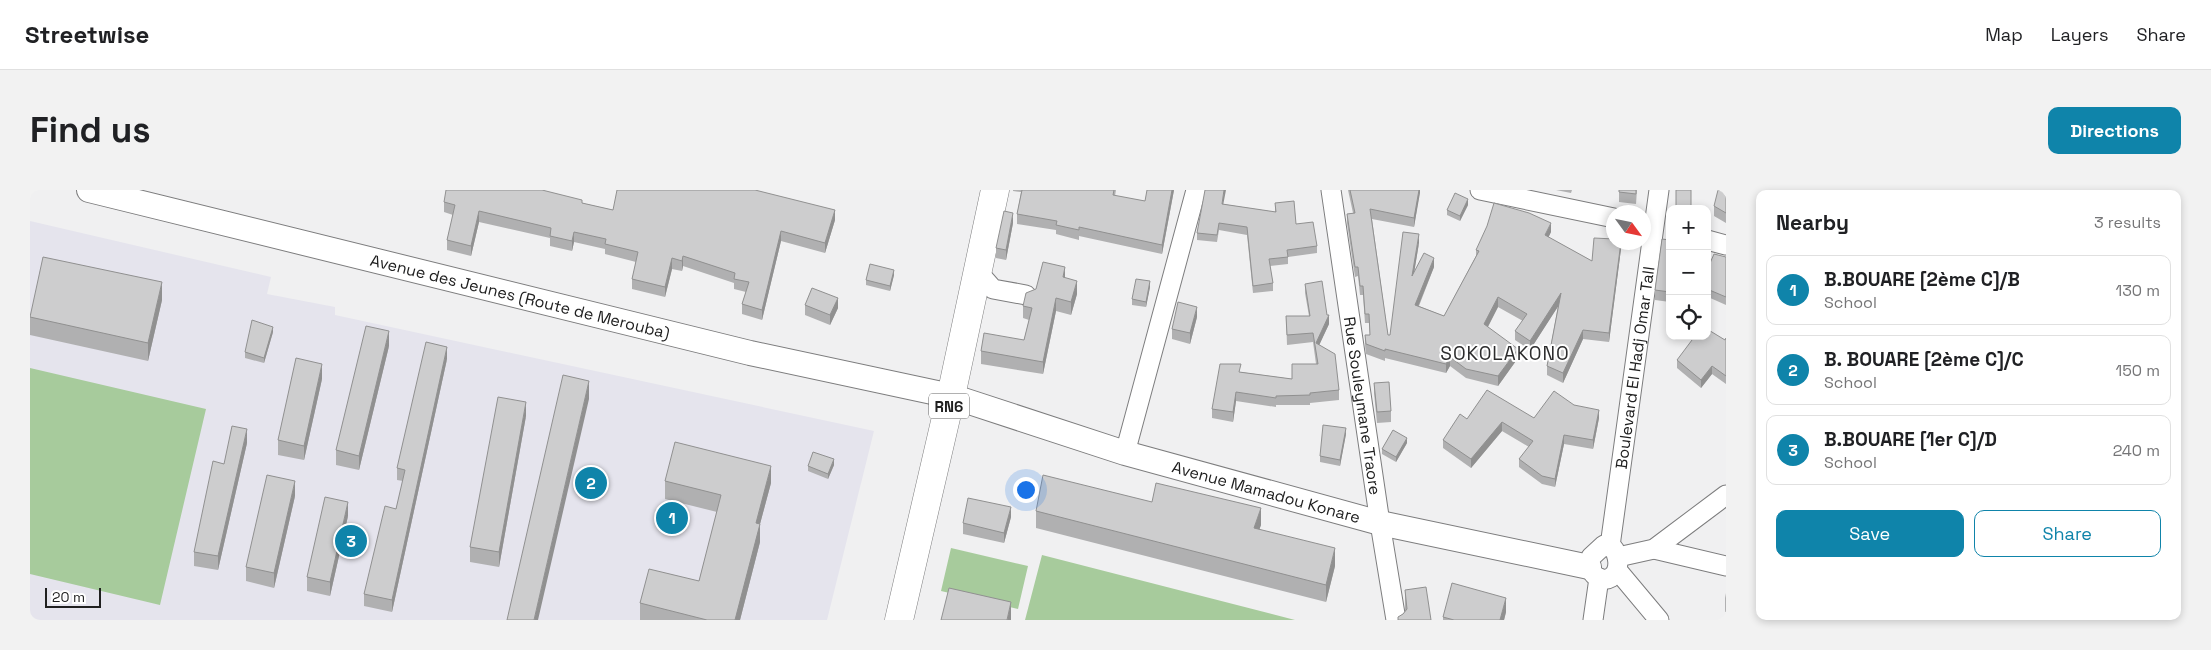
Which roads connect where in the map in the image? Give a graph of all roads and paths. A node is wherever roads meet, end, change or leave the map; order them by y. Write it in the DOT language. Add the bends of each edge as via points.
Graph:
graph roads {
  1 [pos="89,190"];
  2 [pos="995,190"];
  3 [pos="1196,190"];
  4 [pos="1331,190"];
  5 [pos="1480,190"];
  6 [pos="1659,190"];
  7 [pos="1606,216"];
  8 [pos="1656,227"];
  9 [pos="1711,241"];
  10 [pos="1726,245"];
  11 [pos="978,272"];
  12 [pos="1026,295"];
  13 [pos="952,396"];
  14 [pos="1125,453"];
  15 [pos="1726,495"];
  16 [pos="1380,523"];
  17 [pos="1654,549"];
  18 [pos="1616,558"];
  19 [pos="1726,566"];
  20 [pos="1594,572"];
  21 [pos="899,620"];
  22 [pos="1396,620"];
  23 [pos="1593,620"];
  24 [pos="1659,620"];
  1 -- 13 [label="main road, Avenue des Jeunes (Route de Merouba)" via="750,353"];
  2 -- 11 [label="highway, RN6"];
  3 -- 14 [label="street"];
  4 -- 16 [label="street, Rue Souleymane Traore"];
  5 -- 7 [label="street"];
  6 -- 8 [label="street, Boulevard El Hadj Omar Tall"];
  8 -- 18 [label="street, Boulevard El Hadj Omar Tall"];
  9 -- 10 [label="street"];
  11 -- 12 [label="street" via="993,289"];
  11 -- 13 [label="highway, RN6"];
  13 -- 14 [label="main road, Avenue Mamadou Konare"];
  13 -- 21 [label="highway, RN6"];
  14 -- 16 [label="main road, Avenue Mamadou Konare"];
  15 -- 17 [label="street"];
  16 -- 20 [label="main road, Avenue Mamadou Konare"];
  16 -- 22 [label="street, Rue Souleymane Traore"];
  17 -- 18 [label="street"];
  17 -- 19 [label="street"];
  18 -- 20 [label="street" via="1609,578"];
  18 -- 20 [label="street" via="1604,545 1591,557"];
  18 -- 24 [label="street"];
  20 -- 23 [label="street"];
}
